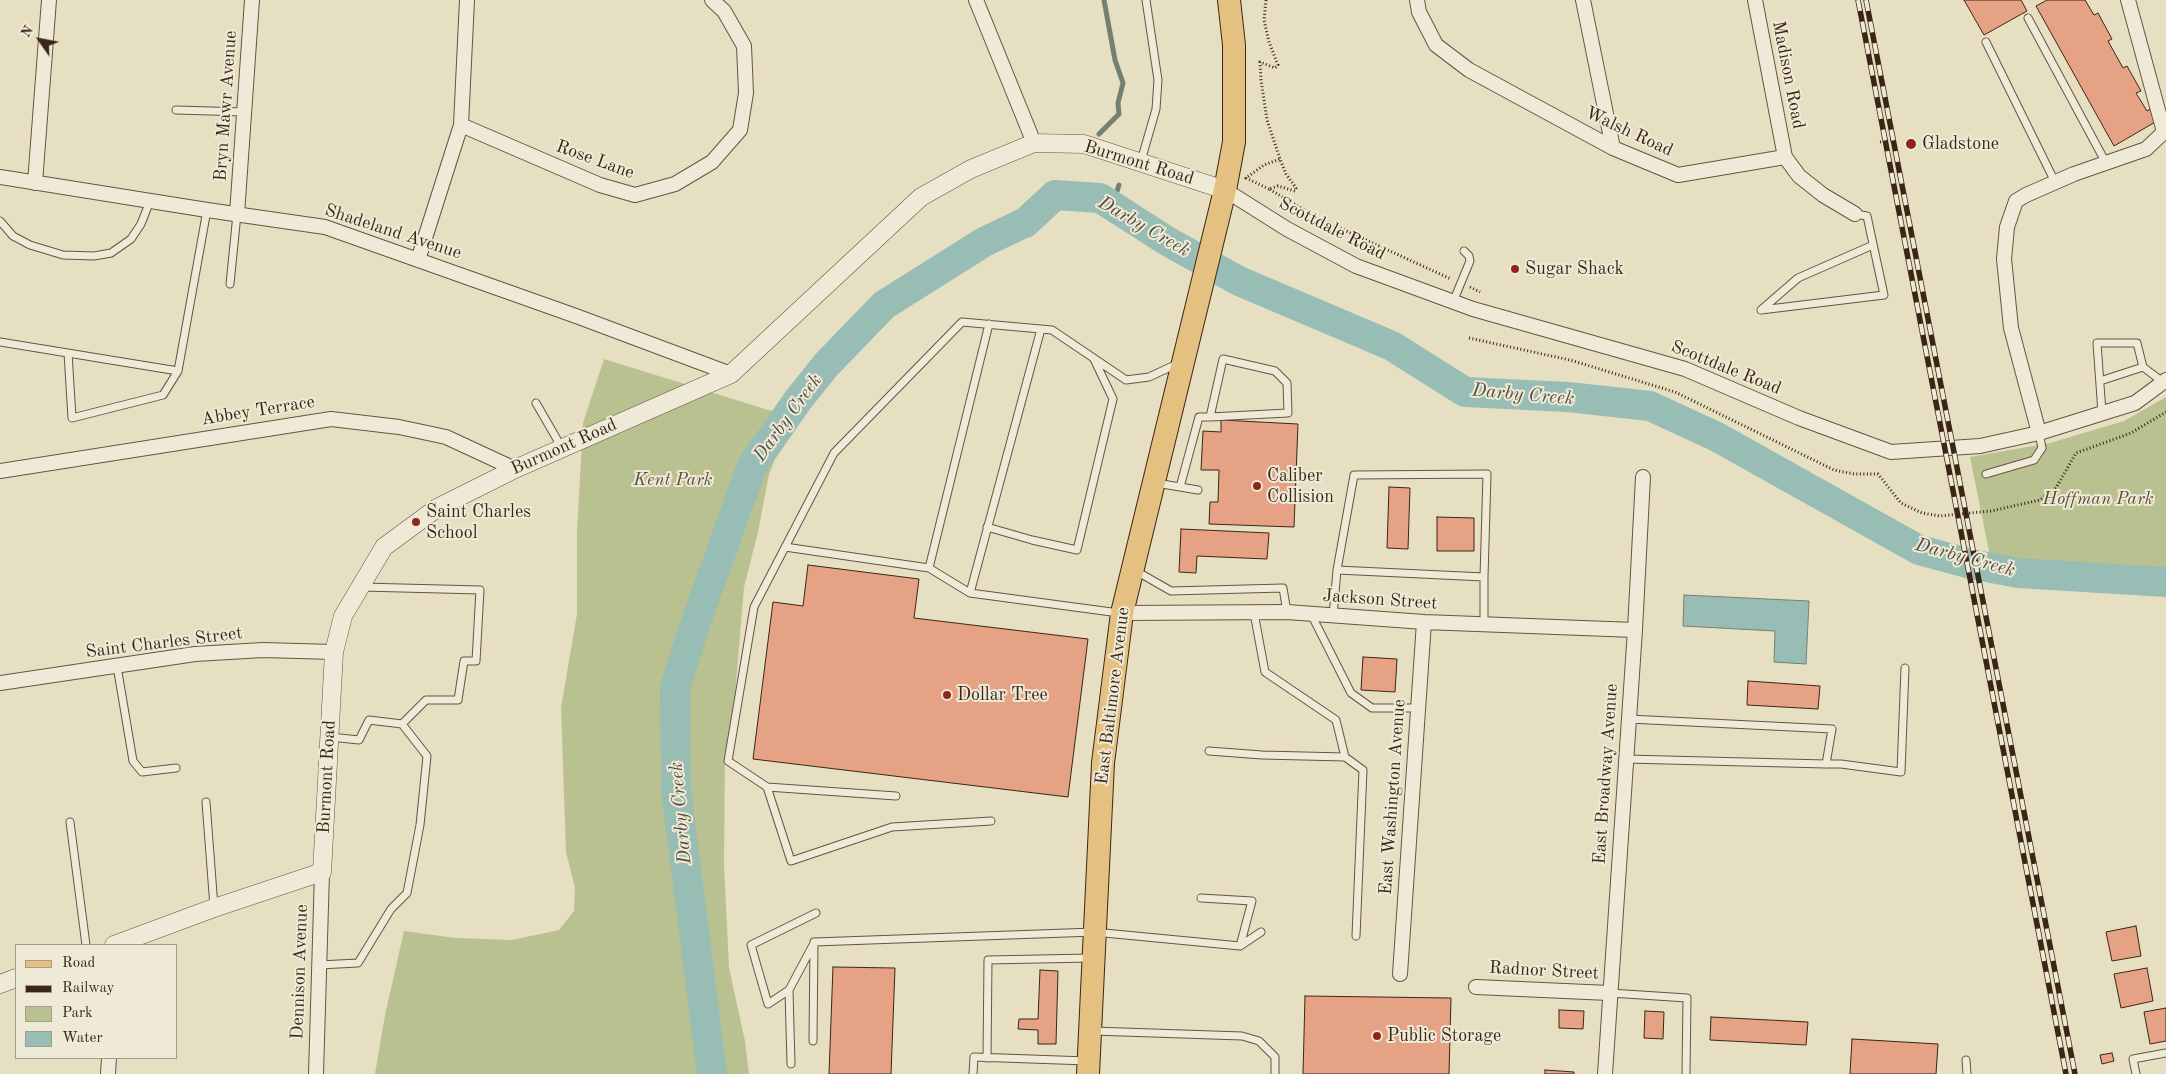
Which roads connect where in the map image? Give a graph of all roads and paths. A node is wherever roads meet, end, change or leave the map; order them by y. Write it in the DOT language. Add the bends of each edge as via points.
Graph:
graph roads {
  1 [pos="49,0"];
  2 [pos="252,0"];
  3 [pos="467,0"];
  4 [pos="712,0"];
  5 [pos="976,0"];
  6 [pos="1146,0"];
  7 [pos="1228,0"];
  8 [pos="1266,0"];
  9 [pos="1417,0"];
  10 [pos="1583,0"];
  11 [pos="1755,0"];
  12 [pos="2128,0"];
  13 [pos="2028,18"];
  14 [pos="1986,42"];
  15 [pos="176,110"];
  16 [pos="244,112"];
  17 [pos="461,126"];
  18 [pos="1897,139"];
  19 [pos="1880,142"];
  20 [pos="1034,143"];
  21 [pos="1613,148"];
  22 [pos="1785,157"];
  23 [pos="1280,159"];
  24 [pos="1140,163"];
  25 [pos="2106,163"];
  26 [pos="0,177"];
  27 [pos="2055,182"];
  28 [pos="35,183"];
  29 [pos="1270,189"];
  30 [pos="1225,190"];
  31 [pos="150,201"];
  32 [pos="206,210"];
  33 [pos="236,214"];
  34 [pos="1855,214"];
  35 [pos="0,221"];
  36 [pos="1873,245"];
  37 [pos="1464,251"];
  38 [pos="418,260"];
  39 [pos="1461,283"];
  40 [pos="230,284"];
  41 [pos="1480,292"];
  42 [pos="1453,302"];
  43 [pos="989,324"];
  44 [pos="1041,329"];
  45 [pos="0,342"];
  46 [pos="68,353"];
  47 [pos="1094,358"];
  48 [pos="1182,362"];
  49 [pos="2143,367"];
  50 [pos="178,371"];
  51 [pos="731,374"];
  52 [pos="2100,381"];
  53 [pos="2165,381"];
  54 [pos="536,403"];
  55 [pos="2102,414"];
  56 [pos="1210,417"];
  57 [pos="2039,433"];
  58 [pos="562,448"];
  59 [pos="515,469"];
  60 [pos="0,470"];
  61 [pos="1986,474"];
  62 [pos="1642,477"];
  63 [pos="1153,482"];
  64 [pos="1180,487"];
  65 [pos="1198,490"];
  66 [pos="987,527"];
  67 [pos="785,547"];
  68 [pos="929,568"];
  69 [pos="1132,568"];
  70 [pos="1337,570"];
  71 [pos="1484,577"];
  72 [pos="360,587"];
  73 [pos="970,593"];
  74 [pos="1287,612"];
  75 [pos="1122,613"];
  76 [pos="1254,613"];
  77 [pos="1311,614"];
  78 [pos="1333,616"];
  79 [pos="1424,622"];
  80 [pos="1484,624"];
  81 [pos="1635,630"];
  82 [pos="334,652"];
  83 [pos="117,666"];
  84 [pos="1905,668"];
  85 [pos="0,683"];
  86 [pos="1418,708"];
  87 [pos="1629,719"];
  88 [pos="402,724"];
  89 [pos="329,737"];
  90 [pos="1208,751"];
  91 [pos="1345,757"];
  92 [pos="1626,759"];
  93 [pos="1826,764"];
  94 [pos="176,768"];
  95 [pos="767,787"];
  96 [pos="896,796"];
  97 [pos="206,802"];
  98 [pos="991,821"];
  99 [pos="70,822"];
  100 [pos="322,872"];
  101 [pos="1201,898"];
  102 [pos="214,908"];
  103 [pos="816,914"];
  104 [pos="1094,932"];
  105 [pos="1261,932"];
  106 [pos="1356,936"];
  107 [pos="814,942"];
  108 [pos="86,944"];
  109 [pos="117,944"];
  110 [pos="1240,946"];
  111 [pos="1094,958"];
  112 [pos="319,965"];
  113 [pos="1400,974"];
  114 [pos="15,978"];
  115 [pos="0,984"];
  116 [pos="1476,987"];
  117 [pos="789,990"];
  118 [pos="1609,993"];
  119 [pos="1090,1031"];
  120 [pos="813,1041"];
  121 [pos="2166,1053"];
  122 [pos="987,1058"];
  123 [pos="109,1059"];
  124 [pos="1966,1060"];
  125 [pos="791,1064"];
  126 [pos="1088,1068"];
  127 [pos="108,1074"];
  128 [pos="316,1074"];
  129 [pos="973,1074"];
  130 [pos="1275,1074"];
  131 [pos="1605,1074"];
  132 [pos="1686,1074"];
  133 [pos="1967,1074"];
  134 [pos="2136,1074"];
  1 -- 28 [label="street"];
  2 -- 16 [label="street, Bryn Mawr Avenue"];
  3 -- 17 [label="street"];
  4 -- 17 [label="street, Rose Lane" via="724,12 744,46 746,93 740,130 712,162 675,184 635,195 600,185"];
  5 -- 20 [label="street"];
  6 -- 24 [label="lane" via="1158,80 1156,109"];
  7 -- 30 [label="main road, East Baltimore Avenue" via="1234,45 1234,142"];
  8 -- 23 [label="path" via="1264,20 1268,42 1278,65 1275,68 1262,61 1259,65 1267,120"];
  9 -- 21 [label="street, Walsh Road" via="1419,12 1436,45 1469,70"];
  10 -- 21 [label="street"];
  11 -- 22 [label="street, Madison Road"];
  12 -- 25 [label="street" via="2164,132 2146,149"];
  13 -- 25 [label="lane"];
  14 -- 27 [label="lane"];
  15 -- 16 [label="lane"];
  16 -- 33 [label="street, Bryn Mawr Avenue"];
  17 -- 38 [label="street"];
  18 -- 19 [label="path"];
  20 -- 24 [label="street, Burmont Road" via="1084,144"];
  20 -- 51 [label="street, Burmont Road" via="971,169 921,197"];
  21 -- 22 [label="street, Walsh Road" via="1678,175"];
  22 -- 34 [label="street" via="1799,176"];
  23 -- 29 [label="path" via="1296,188 1295,191 1278,186"];
  23 -- 29 [label="path" via="1264,164 1246,178"];
  24 -- 30 [label="street, Burmont Road"];
  25 -- 27 [label="street"];
  26 -- 28 [label="street, Shadeland Avenue"];
  27 -- 57 [label="street" via="2016,201 2007,227 2004,259 2010,328"];
  28 -- 31 [label="street, Shadeland Avenue"];
  29 -- 39 [label="path" via="1318,218"];
  30 -- 42 [label="street, Scottdale Road" via="1287,229 1356,266"];
  30 -- 48 [label="main road, East Baltimore Avenue"];
  31 -- 32 [label="street, Shadeland Avenue"];
  31 -- 35 [label="lane" via="132,239 111,253 94,256 63,255 30,245 9,233"];
  32 -- 33 [label="street, Shadeland Avenue"];
  32 -- 50 [label="lane"];
  33 -- 38 [label="street, Shadeland Avenue" via="326,226"];
  33 -- 40 [label="lane"];
  34 -- 36 [label="lane" via="1867,216"];
  36 -- 36 [label="lane" via="1884,295 1761,310 1798,278"];
  37 -- 39 [label="lane" via="1470,261"];
  38 -- 51 [label="street, Shadeland Avenue"];
  39 -- 41 [label="path"];
  39 -- 42 [label="lane"];
  42 -- 57 [label="street, Scottdale Road" via="1685,368 1799,418 1892,452 1980,446"];
  43 -- 44 [label="lane"];
  43 -- 67 [label="lane" via="962,322 834,453"];
  43 -- 68 [label="lane"];
  44 -- 47 [label="lane" via="1052,330"];
  44 -- 66 [label="lane"];
  45 -- 46 [label="lane"];
  46 -- 50 [label="lane"];
  46 -- 50 [label="lane" via="72,418 163,395"];
  47 -- 48 [label="lane" via="1126,380 1149,377"];
  47 -- 66 [label="lane" via="1113,399 1077,550"];
  48 -- 63 [label="main road, East Baltimore Avenue"];
  49 -- 52 [label="lane"];
  49 -- 52 [label="lane" via="2138,343 2097,343"];
  49 -- 53 [label="lane"];
  51 -- 58 [label="street, Burmont Road"];
  52 -- 55 [label="lane"];
  53 -- 55 [label="street, Scottdale Road" via="2135,403"];
  54 -- 58 [label="lane"];
  55 -- 57 [label="street, Scottdale Road"];
  56 -- 56 [label="lane" via="1288,413 1287,384 1275,371 1223,359"];
  56 -- 64 [label="lane" via="1199,417"];
  57 -- 61 [label="lane" via="2042,448 2034,460"];
  58 -- 59 [label="street, Burmont Road"];
  59 -- 60 [label="street, Abbey Terrace" via="446,438 399,427 331,419"];
  59 -- 72 [label="street, Burmont Road" via="437,508 384,547"];
  62 -- 81 [label="street, East Broadway Avenue"];
  63 -- 64 [label="lane"];
  63 -- 69 [label="main road, East Baltimore Avenue"];
  64 -- 65 [label="lane"];
  66 -- 73 [label="lane"];
  67 -- 68 [label="lane"];
  67 -- 95 [label="lane" via="754,607 728,761"];
  68 -- 73 [label="lane"];
  69 -- 74 [label="lane" via="1171,590 1283,588"];
  69 -- 75 [label="main road, East Baltimore Avenue"];
  70 -- 71 [label="lane"];
  70 -- 71 [label="lane" via="1354,475 1487,474"];
  70 -- 78 [label="lane"];
  71 -- 80 [label="lane"];
  72 -- 82 [label="street, Burmont Road" via="343,616"];
  72 -- 88 [label="lane" via="480,590 476,662 464,661 458,700 426,700"];
  73 -- 75 [label="lane"];
  74 -- 76 [label="street, Jackson Street"];
  74 -- 77 [label="street, Jackson Street"];
  75 -- 76 [label="street, Jackson Street"];
  75 -- 104 [label="main road, East Baltimore Avenue" via="1103,763"];
  76 -- 91 [label="lane" via="1265,672 1336,720"];
  77 -- 78 [label="street, Jackson Street"];
  77 -- 86 [label="lane" via="1351,693 1372,708"];
  78 -- 79 [label="street, Jackson Street"];
  79 -- 80 [label="street, Jackson Street"];
  79 -- 86 [label="street, East Washington Avenue"];
  80 -- 81 [label="street, Jackson Street"];
  81 -- 87 [label="street, East Broadway Avenue"];
  82 -- 83 [label="street, Saint Charles Street" via="263,650 215,653"];
  82 -- 89 [label="street, Burmont Road"];
  83 -- 85 [label="street, Saint Charles Street"];
  83 -- 94 [label="lane" via="133,761 142,772"];
  84 -- 93 [label="lane" via="1901,772"];
  86 -- 113 [label="street, East Washington Avenue"];
  87 -- 92 [label="street, East Broadway Avenue"];
  87 -- 93 [label="lane" via="1832,729"];
  88 -- 89 [label="lane" via="369,720 358,740"];
  88 -- 112 [label="lane" via="427,756 420,825 407,892 391,909 358,963"];
  89 -- 100 [label="street, Burmont Road"];
  90 -- 91 [label="lane"];
  91 -- 106 [label="lane" via="1363,770"];
  92 -- 93 [label="lane"];
  92 -- 118 [label="street, East Broadway Avenue"];
  95 -- 96 [label="lane"];
  95 -- 98 [label="lane" via="791,861 892,827"];
  97 -- 102 [label="lane"];
  99 -- 108 [label="lane"];
  100 -- 102 [label="street"];
  100 -- 112 [label="street, Dennison Avenue"];
  101 -- 110 [label="lane" via="1252,901"];
  102 -- 109 [label="street"];
  103 -- 117 [label="lane" via="751,945 768,1004"];
  104 -- 107 [label="lane"];
  104 -- 110 [label="lane"];
  104 -- 111 [label="main road, East Baltimore Avenue"];
  105 -- 110 [label="lane"];
  107 -- 117 [label="lane"];
  107 -- 120 [label="lane"];
  111 -- 119 [label="main road, East Baltimore Avenue"];
  111 -- 122 [label="lane" via="988,960"];
  112 -- 128 [label="street, Dennison Avenue"];
  114 -- 115 [label="street"];
  116 -- 118 [label="street, Radnor Street"];
  117 -- 125 [label="lane"];
  118 -- 131 [label="street, East Broadway Avenue"];
  118 -- 132 [label="lane" via="1687,998"];
  119 -- 126 [label="main road, East Baltimore Avenue"];
  119 -- 130 [label="lane" via="1242,1036 1259,1041 1275,1057"];
  121 -- 134 [label="lane" via="2133,1059"];
  122 -- 126 [label="lane"];
  122 -- 129 [label="lane" via="974,1057"];
  123 -- 127 [label="street"];
  124 -- 133 [label="lane"];
}
